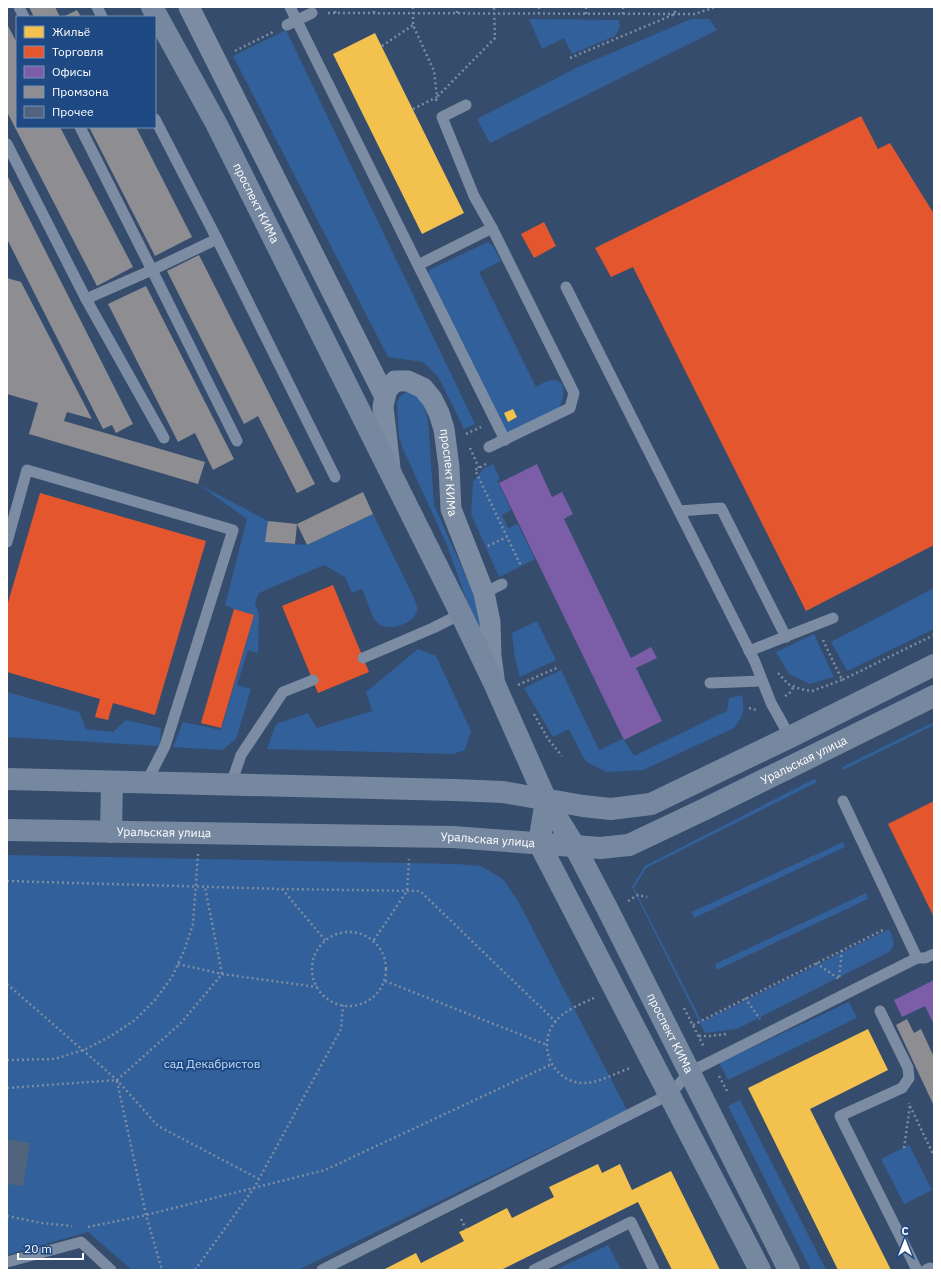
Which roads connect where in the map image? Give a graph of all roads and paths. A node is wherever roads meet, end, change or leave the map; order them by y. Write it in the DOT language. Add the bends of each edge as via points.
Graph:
graph roads {
  1 [pos="19,7"];
  2 [pos="97,7"];
  3 [pos="152,7"];
  4 [pos="189,7"];
  5 [pos="290,7"];
  6 [pos="336,7"];
  7 [pos="374,7"];
  8 [pos="413,7"];
  9 [pos="457,7"];
  10 [pos="494,7"];
  11 [pos="539,7"];
  12 [pos="586,7"];
  13 [pos="623,7"];
  14 [pos="676,7"];
  15 [pos="714,7"];
  16 [pos="312,13"];
  17 [pos="336,13"];
  18 [pos="374,13"];
  19 [pos="413,13"];
  20 [pos="457,13"];
  21 [pos="494,14"];
  22 [pos="539,14"];
  23 [pos="586,14"];
  24 [pos="623,14"];
  25 [pos="675,14"];
  26 [pos="24,16"];
  27 [pos="102,16"];
  28 [pos="292,23"];
  29 [pos="413,25"];
  30 [pos="382,46"];
  31 [pos="229,54"];
  32 [pos="570,58"];
  33 [pos="437,97"];
  34 [pos="466,105"];
  35 [pos="412,109"];
  36 [pos="442,117"];
  37 [pos="156,121"];
  38 [pos="81,128"];
  39 [pos="7,144"];
  40 [pos="492,228"];
  41 [pos="217,239"];
  42 [pos="418,265"];
  43 [pos="152,270"];
  44 [pos="566,287"];
  45 [pos="86,299"];
  46 [pos="385,397"];
  47 [pos="480,428"];
  48 [pos="464,436"];
  49 [pos="164,438"];
  50 [pos="505,440"];
  51 [pos="237,441"];
  52 [pos="467,442"];
  53 [pos="489,447"];
  54 [pos="490,462"];
  55 [pos="479,468"];
  56 [pos="392,475"];
  57 [pos="335,477"];
  58 [pos="679,512"];
  59 [pos="507,537"];
  60 [pos="7,542"];
  61 [pos="485,547"];
  62 [pos="521,566"];
  63 [pos="502,584"];
  64 [pos="484,593"];
  65 [pos="461,614"];
  66 [pos="833,618"];
  67 [pos="816,625"];
  68 [pos="934,635"];
  69 [pos="786,636"];
  70 [pos="765,645"];
  71 [pos="749,651"];
  72 [pos="363,658"];
  73 [pos="934,665"];
  74 [pos="559,666"];
  75 [pos="313,680"];
  76 [pos="842,680"];
  77 [pos="762,681"];
  78 [pos="710,683"];
  79 [pos="495,685"];
  80 [pos="518,685"];
  81 [pos="934,696"];
  82 [pos="790,737"];
  83 [pos="7,779"];
  84 [pos="112,782"];
  85 [pos="146,783"];
  86 [pos="231,784"];
  87 [pos="546,800"];
  88 [pos="843,801"];
  89 [pos="7,830"];
  90 [pos="111,832"];
  91 [pos="539,843"];
  92 [pos="574,846"];
  93 [pos="198,854"];
  94 [pos="408,858"];
  95 [pos="7,881"];
  96 [pos="195,887"];
  97 [pos="205,887"];
  98 [pos="281,889"];
  99 [pos="407,891"];
  100 [pos="647,897"];
  101 [pos="628,901"];
  102 [pos="889,926"];
  103 [pos="325,940"];
  104 [pos="374,940"];
  105 [pos="842,950"];
  106 [pos="934,954"];
  107 [pos="917,958"];
  108 [pos="816,963"];
  109 [pos="178,964"];
  110 [pos="222,974"];
  111 [pos="846,976"];
  112 [pos="840,979"];
  113 [pos="385,981"];
  114 [pos="833,983"];
  115 [pos="7,984"];
  116 [pos="317,987"];
  117 [pos="594,998"];
  118 [pos="745,998"];
  119 [pos="343,1005"];
  120 [pos="880,1011"];
  121 [pos="767,1016"];
  122 [pos="760,1019"];
  123 [pos="556,1022"];
  124 [pos="754,1022"];
  125 [pos="693,1025"];
  126 [pos="733,1033"];
  127 [pos="699,1036"];
  128 [pos="547,1045"];
  129 [pos="82,1050"];
  130 [pos="7,1060"];
  131 [pos="552,1064"];
  132 [pos="630,1068"];
  133 [pos="690,1072"];
  134 [pos="117,1080"];
  135 [pos="7,1088"];
  136 [pos="902,1088"];
  137 [pos="670,1094"];
  138 [pos="910,1105"];
  139 [pos="904,1148"];
  140 [pos="934,1156"];
  141 [pos="259,1179"];
  142 [pos="254,1188"];
  143 [pos="146,1215"];
  144 [pos="7,1216"];
  145 [pos="460,1218"];
  146 [pos="78,1227"];
  147 [pos="86,1228"];
  148 [pos="466,1229"];
  149 [pos="7,1262"];
  150 [pos="111,1270"];
  151 [pos="162,1270"];
  152 [pos="195,1270"];
  153 [pos="322,1270"];
  154 [pos="534,1270"];
  155 [pos="654,1270"];
  156 [pos="760,1270"];
  157 [pos="789,1270"];
  158 [pos="917,1270"];
  159 [pos="926,1270"];
  160 [pos="932,1270"];
  1 -- 26 [label="lane"];
  2 -- 27 [label="lane"];
  3 -- 56 [label="main road, проспект КИМа" via="216,125"];
  4 -- 46 [label="street"];
  5 -- 28 [label="lane"];
  6 -- 17 [label="path"];
  7 -- 18 [label="path"];
  8 -- 19 [label="path"];
  9 -- 20 [label="path"];
  10 -- 21 [label="path"];
  11 -- 22 [label="path"];
  12 -- 23 [label="path"];
  13 -- 24 [label="path"];
  14 -- 25 [label="path"];
  15 -- 25 [label="path" via="695,14"];
  16 -- 17 [label="path"];
  16 -- 28 [label="lane"];
  17 -- 18 [label="path"];
  18 -- 19 [label="path"];
  19 -- 20 [label="path"];
  19 -- 29 [label="path"];
  20 -- 21 [label="path"];
  21 -- 22 [label="path"];
  22 -- 23 [label="path"];
  23 -- 24 [label="path"];
  24 -- 25 [label="path"];
  25 -- 32 [label="path"];
  28 -- 31 [label="path"];
  28 -- 42 [label="lane"];
  29 -- 30 [label="path"];
  29 -- 33 [label="path" via="434,71"];
  33 -- 35 [label="path"];
  33 -- 36 [label="path"];
  34 -- 36 [label="lane"];
  36 -- 40 [label="lane" via="474,196"];
  37 -- 41 [label="lane"];
  38 -- 43 [label="lane"];
  39 -- 45 [label="lane"];
  40 -- 42 [label="lane"];
  40 -- 50 [label="lane" via="574,393 570,408"];
  41 -- 43 [label="lane"];
  41 -- 57 [label="lane"];
  42 -- 50 [label="lane"];
  43 -- 45 [label="lane"];
  43 -- 51 [label="lane"];
  44 -- 58 [label="lane"];
  45 -- 49 [label="lane"];
  46 -- 56 [label="street, проспект КИМа" via="383,407"];
  46 -- 64 [label="street, проспект КИМа" via="386,391 395,381 408,381 423,388 432,399 444,429 451,509"];
  47 -- 48 [label="path"];
  50 -- 53 [label="lane"];
  52 -- 55 [label="path"];
  54 -- 55 [label="path"];
  55 -- 59 [label="path" via="475,470"];
  56 -- 65 [label="main road, проспект КИМа"];
  58 -- 69 [label="lane" via="721,508"];
  58 -- 71 [label="lane"];
  59 -- 61 [label="path"];
  59 -- 62 [label="path"];
  60 -- 85 [label="lane" via="27,470 233,530 165,746"];
  63 -- 64 [label="lane"];
  64 -- 79 [label="street, проспект КИМа" via="490,622"];
  65 -- 72 [label="lane"];
  65 -- 79 [label="main road, проспект КИМа"];
  66 -- 67 [label="lane"];
  67 -- 69 [label="lane"];
  67 -- 76 [label="path"];
  68 -- 76 [label="path"];
  69 -- 70 [label="lane"];
  70 -- 71 [label="lane"];
  70 -- 76 [label="path" via="778,672 788,684 812,692"];
  71 -- 77 [label="lane"];
  73 -- 82 [label="main road"];
  74 -- 80 [label="path"];
  75 -- 86 [label="lane" via="283,692 241,755"];
  77 -- 78 [label="lane"];
  77 -- 82 [label="lane"];
  79 -- 87 [label="main road, проспект КИМа"];
  81 -- 92 [label="main road, Уральская улица" via="634,843 600,848"];
  82 -- 87 [label="main road" via="650,804 611,809"];
  83 -- 84 [label="main road"];
  84 -- 85 [label="main road"];
  84 -- 90 [label="main road"];
  85 -- 86 [label="main road"];
  86 -- 87 [label="main road" via="503,792"];
  87 -- 91 [label="main road"];
  87 -- 92 [label="main road, проспект КИМа"];
  88 -- 107 [label="lane"];
  89 -- 90 [label="main road, Уральская улица"];
  90 -- 91 [label="main road, Уральская улица" via="453,837"];
  91 -- 92 [label="main road, Уральская улица"];
  91 -- 137 [label="main road"];
  92 -- 133 [label="main road, проспект КИМа"];
  93 -- 96 [label="path"];
  94 -- 99 [label="path"];
  95 -- 96 [label="path"];
  96 -- 97 [label="path"];
  96 -- 109 [label="path" via="193,924"];
  97 -- 98 [label="path"];
  97 -- 110 [label="path"];
  98 -- 99 [label="path"];
  98 -- 103 [label="path"];
  99 -- 104 [label="path"];
  99 -- 123 [label="path" via="420,891"];
  100 -- 101 [label="path" via="638,895"];
  102 -- 105 [label="path"];
  103 -- 104 [label="path" via="336,933 349,931 362,933"];
  103 -- 116 [label="path" via="317,950 313,962 313,975"];
  104 -- 113 [label="path" via="385,956"];
  105 -- 108 [label="path"];
  105 -- 112 [label="path"];
  106 -- 107 [label="lane"];
  107 -- 133 [label="lane"];
  108 -- 112 [label="path"];
  108 -- 118 [label="path"];
  109 -- 110 [label="path"];
  109 -- 129 [label="path" via="155,1000 135,1020 111,1036"];
  110 -- 116 [label="path"];
  110 -- 134 [label="path" via="181,1023"];
  111 -- 112 [label="path"];
  112 -- 114 [label="path"];
  113 -- 119 [label="path" via="378,993 368,1001 356,1005"];
  113 -- 128 [label="path"];
  115 -- 129 [label="path"];
  116 -- 119 [label="path" via="325,997"];
  117 -- 123 [label="path" via="574,1008"];
  118 -- 122 [label="path"];
  118 -- 125 [label="path"];
  119 -- 141 [label="path" via="341,1030"];
  120 -- 136 [label="lane" via="908,1068 909,1078"];
  121 -- 122 [label="path"];
  122 -- 124 [label="path"];
  123 -- 128 [label="path" via="549,1033"];
  126 -- 127 [label="path"];
  128 -- 131 [label="path"];
  129 -- 130 [label="path" via="55,1059"];
  129 -- 134 [label="path"];
  131 -- 132 [label="path" via="566,1078 584,1083"];
  131 -- 142 [label="path" via="325,1170"];
  133 -- 137 [label="lane"];
  133 -- 157 [label="main road, проспект КИМа"];
  134 -- 135 [label="path"];
  134 -- 141 [label="path" via="158,1126"];
  134 -- 143 [label="path"];
  136 -- 138 [label="path"];
  136 -- 158 [label="lane" via="840,1116"];
  137 -- 153 [label="lane"];
  137 -- 156 [label="main road"];
  138 -- 139 [label="path"];
  138 -- 140 [label="path"];
  141 -- 142 [label="path"];
  142 -- 143 [label="path"];
  142 -- 152 [label="path"];
  143 -- 147 [label="path"];
  143 -- 151 [label="path"];
  144 -- 146 [label="path"];
  145 -- 148 [label="path"];
  149 -- 150 [label="lane" via="82,1242"];
  154 -- 155 [label="lane" via="631,1222"];
  159 -- 160 [label="lane"];
}
